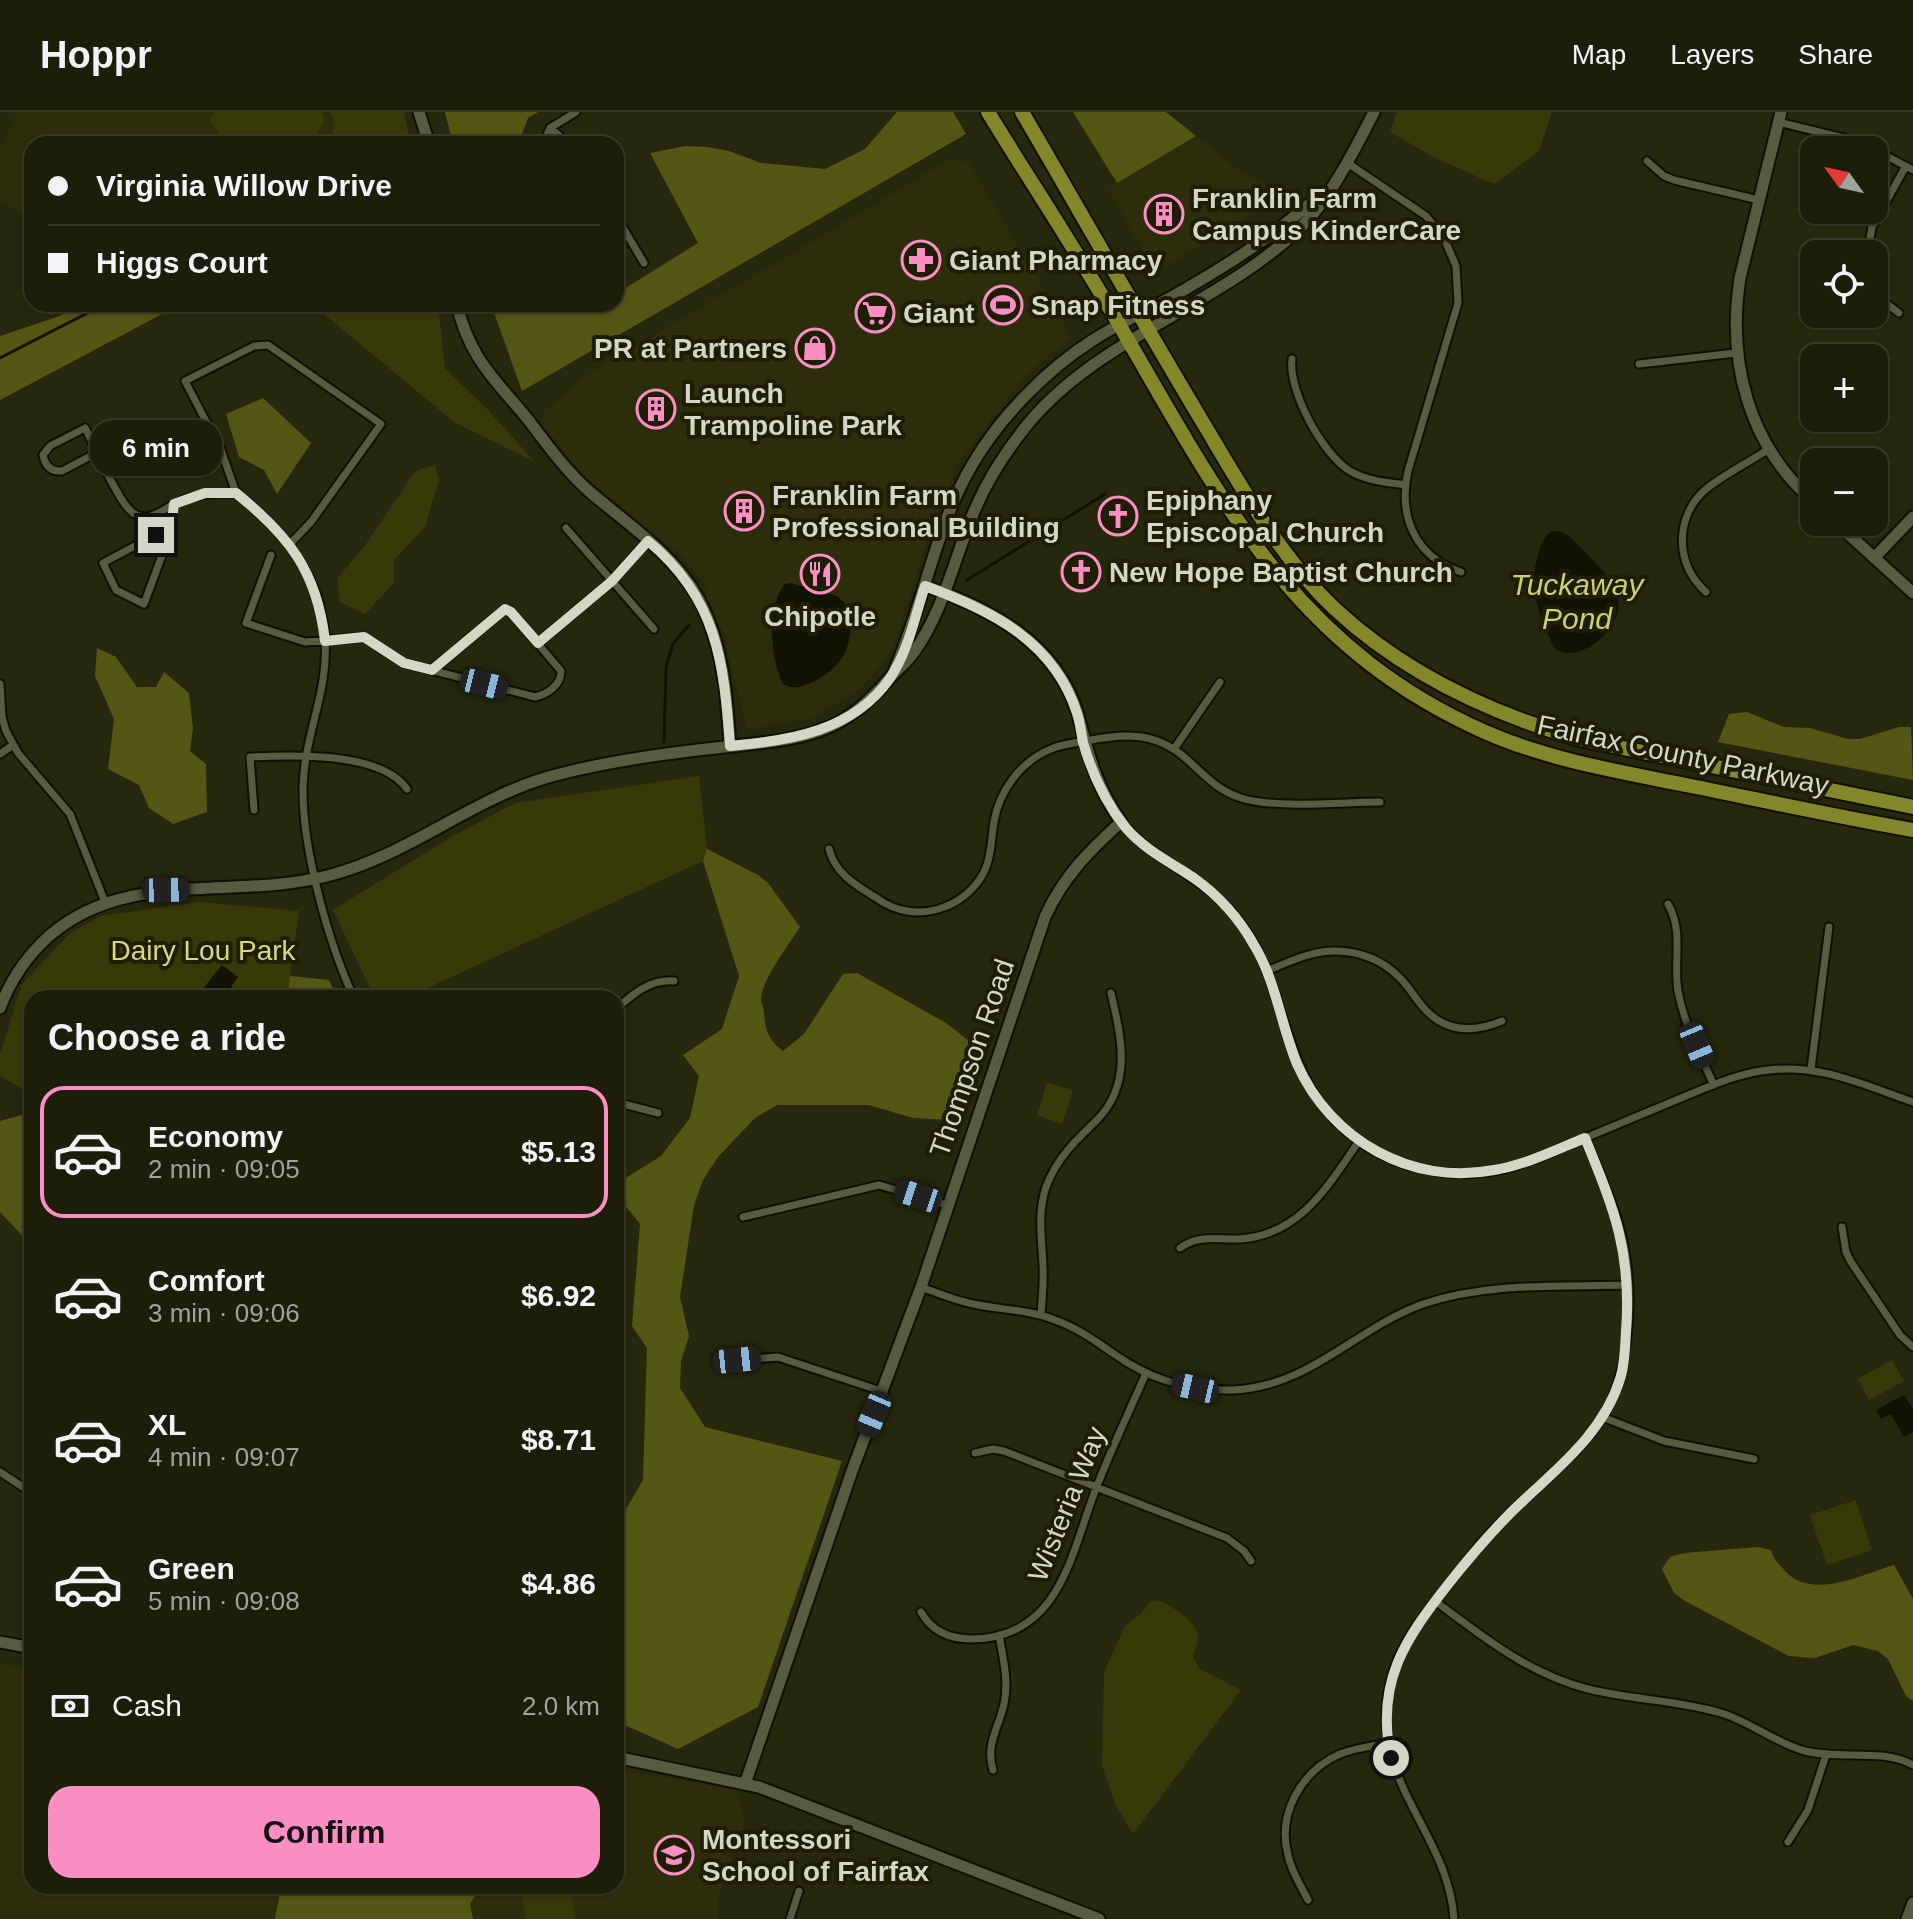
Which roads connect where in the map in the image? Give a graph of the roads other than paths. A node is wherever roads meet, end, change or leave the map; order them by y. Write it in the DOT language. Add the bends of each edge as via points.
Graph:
graph roads {
  1 [pos="419,112"];
  2 [pos="576,112"];
  3 [pos="988,112"];
  4 [pos="1022,112"];
  5 [pos="1374,112"];
  6 [pos="1780,117"];
  7 [pos="550,128"];
  8 [pos="426,136"];
  9 [pos="546,136"];
  10 [pos="560,136"];
  11 [pos="1647,161"];
  12 [pos="1346,162"];
  13 [pos="1910,168"];
  14 [pos="1331,186"];
  15 [pos="1759,200"];
  16 [pos="624,229"];
  17 [pos="1870,240"];
  18 [pos="644,263"];
  19 [pos="1888,305"];
  20 [pos="460,312"];
  21 [pos="1899,313"];
  22 [pos="1140,314"];
  23 [pos="1119,325"];
  24 [pos="1149,331"];
  25 [pos="1129,342"];
  26 [pos="1736,353"];
  27 [pos="1292,359"];
  28 [pos="1639,364"];
  29 [pos="1769,449"];
  30 [pos="98,452"];
  31 [pos="1405,485"];
  32 [pos="1800,488"];
  33 [pos="236,493"];
  34 [pos="174,504"];
  35 [pos="1913,517"];
  36 [pos="566,528"];
  37 [pos="171,531"];
  38 [pos="1850,536"];
  39 [pos="648,541"];
  40 [pos="290,544"];
  41 [pos="271,555"];
  42 [pos="1874,558"];
  43 [pos="1461,572"];
  44 [pos="612,581"];
  45 [pos="925,586"];
  46 [pos="1706,592"];
  47 [pos="944,593"];
  48 [pos="1913,593"];
  49 [pos="654,629"];
  50 [pos="325,641"];
  51 [pos="538,643"];
  52 [pos="432,670"];
  53 [pos="891,677"];
  54 [pos="1220,682"];
  55 [pos="0,684"];
  56 [pos="1083,741"];
  57 [pos="13,745"];
  58 [pos="730,746"];
  59 [pos="1174,749"];
  60 [pos="0,754"];
  61 [pos="305,754"];
  62 [pos="407,789"];
  63 [pos="1380,802"];
  64 [pos="1913,807"];
  65 [pos="254,810"];
  66 [pos="1121,822"];
  67 [pos="1913,830"];
  68 [pos="829,849"];
  69 [pos="316,878"];
  70 [pos="105,902"];
  71 [pos="1668,904"];
  72 [pos="1829,927"];
  73 [pos="1267,971"];
  74 [pos="674,981"];
  75 [pos="351,990"];
  76 [pos="1111,993"];
  77 [pos="624,1003"];
  78 [pos="0,1008"];
  79 [pos="1502,1021"];
  80 [pos="1811,1069"];
  81 [pos="1714,1085"];
  82 [pos="1913,1102"];
  83 [pos="624,1104"];
  84 [pos="658,1113"];
  85 [pos="1585,1138"];
  86 [pos="1359,1141"];
  87 [pos="947,1205"];
  88 [pos="743,1217"];
  89 [pos="1842,1227"];
  90 [pos="1180,1248"];
  91 [pos="1627,1285"];
  92 [pos="921,1287"];
  93 [pos="1041,1315"];
  94 [pos="1913,1347"];
  95 [pos="737,1360"];
  96 [pos="1146,1373"];
  97 [pos="884,1392"];
  98 [pos="1602,1417"];
  99 [pos="975,1453"];
  100 [pos="1754,1459"];
  101 [pos="0,1472"];
  102 [pos="1097,1486"];
  103 [pos="24,1488"];
  104 [pos="1251,1561"];
  105 [pos="1435,1601"];
  106 [pos="921,1612"];
  107 [pos="999,1635"];
  108 [pos="0,1642"];
  109 [pos="24,1646"];
  110 [pos="1388,1743"];
  111 [pos="1826,1755"];
  112 [pos="624,1759"];
  113 [pos="1913,1765"];
  114 [pos="993,1770"];
  115 [pos="745,1784"];
  116 [pos="1788,1842"];
  117 [pos="799,1891"];
  118 [pos="1308,1900"];
  119 [pos="1913,1903"];
  120 [pos="790,1919"];
  121 [pos="1099,1919"];
  122 [pos="1454,1919"];
  123 [pos="1907,1919"];
  1 -- 8 [label="street"];
  2 -- 7 [label="street"];
  3 -- 23 [label="highway, Fairfax County Parkway"];
  4 -- 22 [label="highway, Fairfax County Parkway"];
  5 -- 12 [label="street"];
  6 -- 13 [label="street" via="1860,142"];
  6 -- 15 [label="street"];
  7 -- 9 [label="street"];
  7 -- 10 [label="street"];
  11 -- 15 [label="street" via="1674,180"];
  12 -- 14 [label="street"];
  12 -- 31 [label="street" via="1426,216 1443,236 1456,266 1458,303"];
  13 -- 17 [label="street" via="1872,227"];
  14 -- 22 [label="street" via="1274,234"];
  14 -- 24 [label="street" via="1313,214 1269,255"];
  15 -- 26 [label="street" via="1736,302"];
  16 -- 18 [label="street"];
  19 -- 21 [label="street"];
  20 -- 39 [label="street" via="476,354 501,391 588,491"];
  22 -- 23 [label="street"];
  22 -- 24 [label="highway, Fairfax County Parkway"];
  23 -- 25 [label="highway, Fairfax County Parkway"];
  23 -- 45 [label="street" via="1047,377 989,440 949,511"];
  24 -- 25 [label="street"];
  24 -- 64 [label="highway, Fairfax County Parkway" via="1287,554 1334,608 1414,669 1494,710 1579,739"];
  25 -- 47 [label="street" via="1061,390 1016,439 981,497"];
  25 -- 67 [label="highway, Fairfax County Parkway" via="1227,508 1277,575 1343,643 1429,704 1484,732 1566,761"];
  26 -- 28 [label="street"];
  26 -- 29 [label="street" via="1749,407"];
  27 -- 31 [label="street" via="1295,391 1328,451 1359,476"];
  29 -- 32 [label="street"];
  29 -- 46 [label="street" via="1708,488 1687,516 1682,555 1692,578"];
  30 -- 30 [label="street" via="62,471 47,466 43,455 85,428"];
  30 -- 34 [label="street" via="132,512 147,517"];
  31 -- 43 [label="street" via="1404,509 1415,535 1441,563"];
  33 -- 34 [label="street" via="205,493"];
  33 -- 40 [label="street"];
  33 -- 40 [label="street" via="221,450 185,381 254,346 268,345 381,424"];
  34 -- 37 [label="street"];
  35 -- 42 [label="street"];
  36 -- 44 [label="street"];
  37 -- 37 [label="street" via="103,563 116,590 144,604"];
  38 -- 42 [label="street"];
  39 -- 44 [label="street"];
  39 -- 58 [label="street" via="685,577 707,614 719,652"];
  40 -- 50 [label="street" via="311,578"];
  41 -- 50 [label="street" via="246,623 293,640"];
  42 -- 48 [label="street"];
  44 -- 49 [label="street"];
  44 -- 51 [label="street"];
  45 -- 47 [label="street"];
  45 -- 53 [label="street"];
  47 -- 53 [label="street" via="915,651"];
  47 -- 56 [label="street" via="1006,621 1039,650 1064,683"];
  50 -- 52 [label="street" via="364,637 404,663"];
  50 -- 61 [label="street" via="323,677"];
  51 -- 52 [label="street" via="505,609"];
  51 -- 52 [label="street" via="561,677 535,697"];
  53 -- 58 [label="street" via="857,711 824,729"];
  54 -- 59 [label="street"];
  55 -- 57 [label="street" via="2,717"];
  56 -- 59 [label="street" via="1132,734"];
  56 -- 66 [label="street" via="1102,792"];
  56 -- 68 [label="street" via="1042,753 1011,781 996,811 985,868 970,891 946,908 906,911 882,902 843,875"];
  57 -- 60 [label="street"];
  57 -- 70 [label="street" via="70,814"];
  58 -- 69 [label="street" via="590,767 528,783 408,845"];
  59 -- 63 [label="street" via="1216,787 1242,799"];
  61 -- 62 [label="street" via="379,768"];
  61 -- 65 [label="street" via="250,757"];
  61 -- 69 [label="street" via="305,815"];
  66 -- 73 [label="street" via="1225,905 1249,935"];
  66 -- 87 [label="street, Thompson Road" via="1075,866 1054,896"];
  69 -- 70 [label="street" via="270,886 142,892"];
  69 -- 75 [label="street" via="335,954"];
  70 -- 78 [label="street" via="44,941 18,972"];
  71 -- 81 [label="street" via="1678,933 1681,1002"];
  72 -- 80 [label="street"];
  73 -- 79 [label="street" via="1304,956 1348,952 1387,967 1441,1023 1467,1030"];
  73 -- 86 [label="street" via="1304,1079 1326,1111"];
  74 -- 77 [label="street" via="655,982"];
  76 -- 93 [label="street" via="1122,1042 1122,1072 1109,1104 1067,1148 1045,1191"];
  80 -- 81 [label="street" via="1761,1071"];
  80 -- 82 [label="street"];
  81 -- 85 [label="street"];
  83 -- 84 [label="street"];
  85 -- 86 [label="street" via="1519,1164 1473,1173 1417,1168"];
  85 -- 91 [label="street" via="1619,1226"];
  86 -- 90 [label="street" via="1320,1198 1283,1228 1252,1238 1199,1238"];
  87 -- 88 [label="street" via="879,1185"];
  87 -- 92 [label="street, Thompson Road"];
  89 -- 94 [label="street" via="1851,1262"];
  91 -- 96 [label="street" via="1489,1289 1448,1297 1385,1321 1297,1376 1261,1386 1195,1388"];
  91 -- 98 [label="street" via="1621,1377"];
  92 -- 93 [label="street" via="977,1305"];
  92 -- 97 [label="street, Thompson Road"];
  93 -- 96 [label="street" via="1078,1330"];
  95 -- 97 [label="street" via="778,1357"];
  96 -- 102 [label="street, Wisteria Way"];
  97 -- 115 [label="street, Thompson Road"];
  98 -- 100 [label="street" via="1664,1441"];
  98 -- 105 [label="street" via="1576,1450 1493,1530"];
  99 -- 102 [label="street" via="1004,1451"];
  101 -- 103 [label="street"];
  102 -- 104 [label="street" via="1227,1538"];
  102 -- 107 [label="street, Wisteria Way" via="1057,1593 1030,1621"];
  105 -- 110 [label="street" via="1412,1631 1395,1667 1387,1705"];
  105 -- 111 [label="street" via="1502,1651 1569,1683 1723,1713 1787,1745"];
  106 -- 107 [label="street, Wisteria Way" via="932,1627 951,1637"];
  107 -- 114 [label="street" via="1006,1686 991,1744"];
  108 -- 109 [label="street"];
  110 -- 118 [label="street" via="1336,1756 1310,1773 1294,1796 1286,1828 1287,1853"];
  110 -- 122 [label="street" via="1400,1785 1442,1868"];
  111 -- 113 [label="street" via="1886,1756"];
  111 -- 116 [label="street" via="1808,1810"];
  112 -- 115 [label="street"];
  115 -- 121 [label="street"];
  117 -- 120 [label="street"];
  119 -- 123 [label="street"];
}
